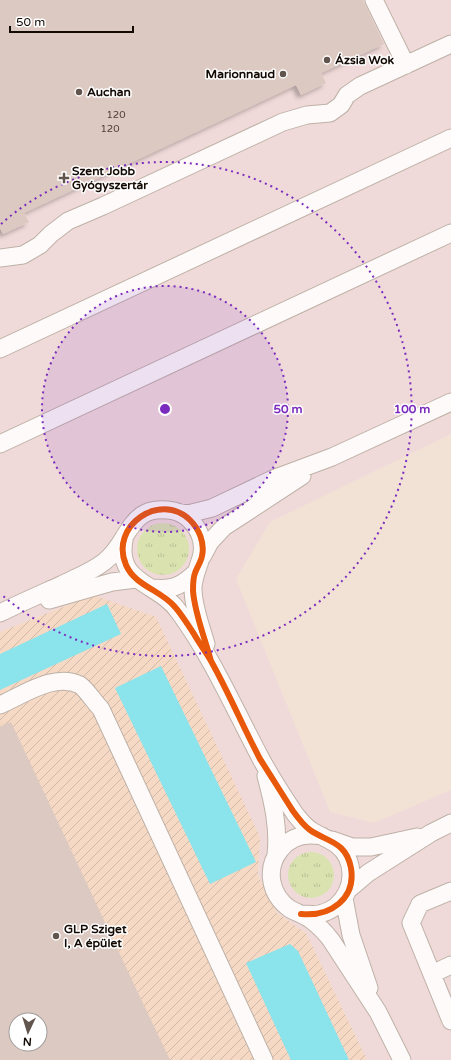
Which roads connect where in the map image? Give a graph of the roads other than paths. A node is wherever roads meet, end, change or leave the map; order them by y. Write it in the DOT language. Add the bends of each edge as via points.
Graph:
graph roads {
  1 [pos="374,0"];
  2 [pos="451,44"];
  3 [pos="406,65"];
  4 [pos="451,138"];
  5 [pos="451,233"];
  6 [pos="0,258"];
  7 [pos="0,349"];
  8 [pos="451,402"];
  9 [pos="0,444"];
  10 [pos="332,457"];
  11 [pos="177,512"];
  12 [pos="125,535"];
  13 [pos="202,557"];
  14 [pos="194,574"];
  15 [pos="136,580"];
  16 [pos="152,588"];
  17 [pos="0,614"];
  18 [pos="211,661"];
  19 [pos="0,705"];
  20 [pos="260,758"];
  21 [pos="451,823"];
  22 [pos="431,833"];
  23 [pos="328,838"];
  24 [pos="276,855"];
  25 [pos="451,891"];
  26 [pos="346,894"];
  27 [pos="301,914"];
  28 [pos="451,965"];
  29 [pos="432,974"];
  30 [pos="378,1012"];
  31 [pos="451,1021"];
  32 [pos="264,1060"];
  33 [pos="402,1060"];
  1 -- 3 [label="street"];
  2 -- 3 [label="street"];
  3 -- 6 [label="street" via="360,86 346,95 340,105 330,113 307,115 283,122 68,221 40,245 23,255"];
  4 -- 7 [label="street"];
  5 -- 9 [label="street"];
  8 -- 10 [label="street"];
  10 -- 11 [label="street" via="212,508 188,514"];
  10 -- 13 [label="street" via="224,527 210,542"];
  11 -- 12 [label="street" via="165,509 152,511 131,524"];
  11 -- 13 [label="street" via="195,525 203,545"];
  12 -- 15 [label="street" via="125,564"];
  12 -- 17 [label="street" via="104,562"];
  13 -- 14 [label="street"];
  14 -- 16 [label="street" via="186,582 175,587"];
  14 -- 18 [label="street" via="195,606"];
  15 -- 16 [label="street"];
  15 -- 17 [label="street" via="112,582"];
  16 -- 18 [label="street" via="174,605"];
  18 -- 20 [label="street"];
  19 -- 32 [label="street" via="50,682 63,681 80,686 101,709"];
  20 -- 23 [label="street" via="303,824 311,831"];
  20 -- 24 [label="street" via="277,828"];
  21 -- 22 [label="street"];
  22 -- 23 [label="street" via="372,847 352,847"];
  22 -- 26 [label="street" via="368,873"];
  23 -- 24 [label="street" via="302,836 283,846"];
  23 -- 26 [label="street" via="341,848 351,868 351,879"];
  24 -- 27 [label="street" via="271,875 274,890 283,904"];
  25 -- 29 [label="street" via="420,904 411,923"];
  26 -- 27 [label="street" via="329,911 311,915"];
  26 -- 30 [label="street" via="351,935"];
  27 -- 30 [label="street" via="323,929"];
  28 -- 29 [label="street"];
  29 -- 31 [label="street"];
  30 -- 33 [label="street"];
}
